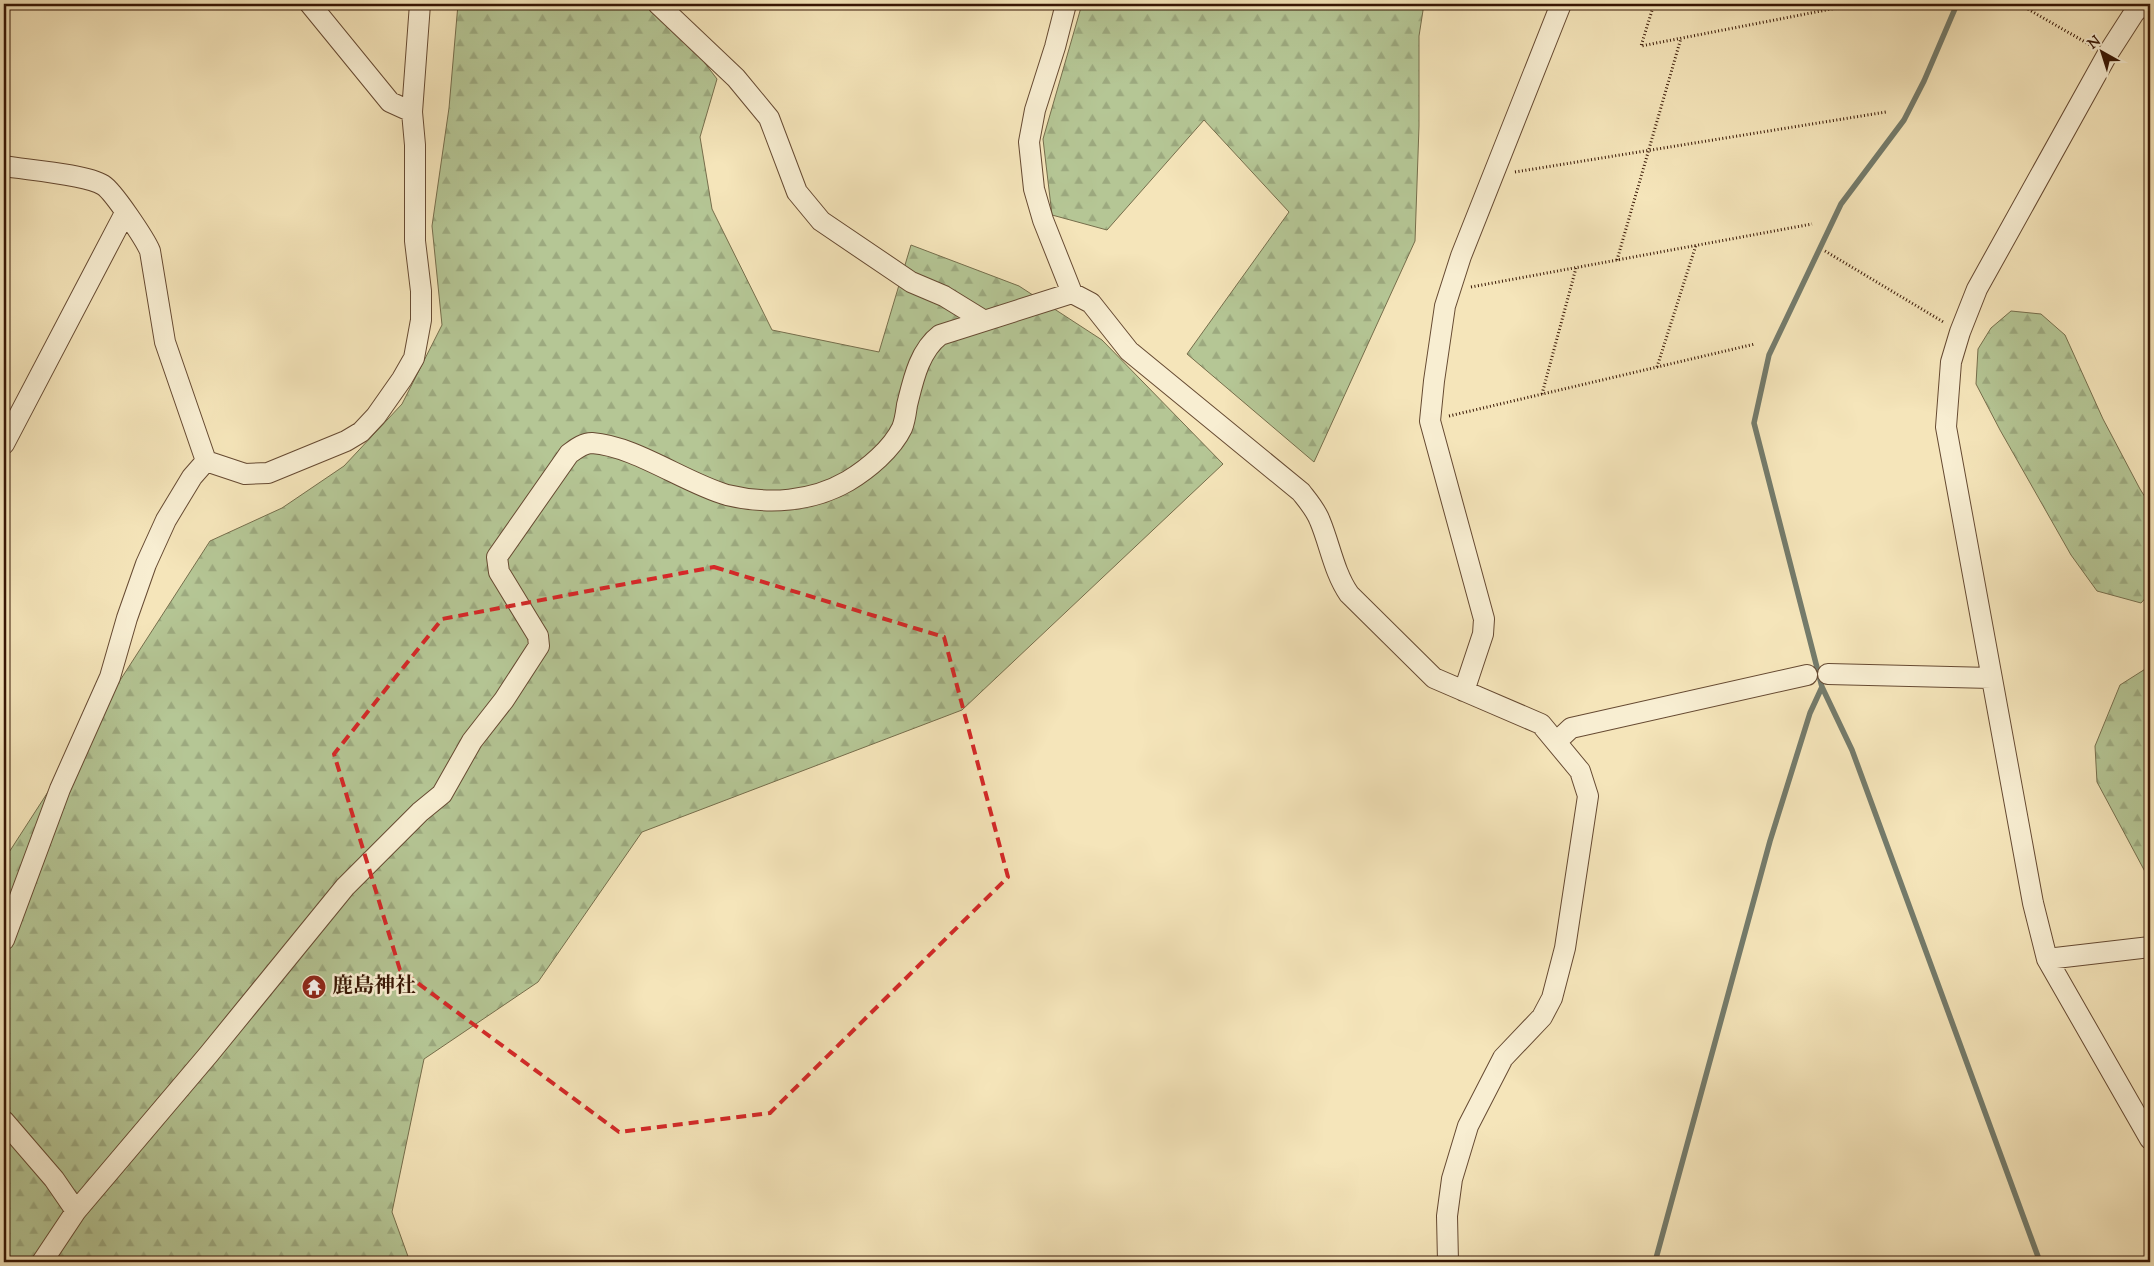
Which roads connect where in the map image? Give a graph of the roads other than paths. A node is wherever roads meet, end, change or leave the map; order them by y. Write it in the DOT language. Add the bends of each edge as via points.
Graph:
graph roads {
  1 [pos="310,4"];
  2 [pos="420,4"];
  3 [pos="658,4"];
  4 [pos="1066,4"];
  5 [pos="1561,4"];
  6 [pos="2143,4"];
  7 [pos="412,112"];
  8 [pos="4,166"];
  9 [pos="125,213"];
  10 [pos="1072,293"];
  11 [pos="983,320"];
  12 [pos="4,444"];
  13 [pos="206,461"];
  14 [pos="1828,674"];
  15 [pos="1808,675"];
  16 [pos="1991,678"];
  17 [pos="1464,691"];
  18 [pos="1556,742"];
  19 [pos="4,940"];
  20 [pos="2150,947"];
  21 [pos="2047,959"];
  22 [pos="4,1121"];
  23 [pos="2150,1139"];
  24 [pos="76,1211"];
  25 [pos="42,1262"];
  26 [pos="1448,1262"];
  1 -- 7 [label="street" via="390,102"];
  2 -- 7 [label="street"];
  3 -- 11 [label="street" via="736,78 769,118 797,192 821,221 911,282 944,296"];
  4 -- 10 [label="street" via="1029,142 1034,189"];
  5 -- 17 [label="street" via="1461,256 1442,325 1430,421 1484,619 1483,634"];
  6 -- 16 [label="street" via="2107,55 1977,289 1951,362 1946,427"];
  7 -- 13 [label="street" via="416,145 415,241 421,320 414,358 402,379 361,432 283,468 268,473 245,474"];
  8 -- 9 [label="street" via="87,179 104,186"];
  9 -- 12 [label="street"];
  9 -- 13 [label="street" via="150,251 166,342"];
  10 -- 11 [label="street"];
  10 -- 17 [label="street" via="1090,303 1129,351 1301,492 1320,520 1340,581 1349,594 1434,678"];
  11 -- 24 [label="street" via="940,335 930,342 914,376 902,428 883,454 849,480 818,495 755,500 726,494 620,450 591,443 569,454 497,557 499,572 538,636 538,646 504,700 472,741 442,794 345,887 216,1047"];
  13 -- 19 [label="street" via="192,477 166,520 146,564 110,677 60,789"];
  14 -- 16 [label="street"];
  15 -- 18 [label="street" via="1571,728"];
  16 -- 21 [label="street"];
  17 -- 18 [label="street" via="1541,724"];
  18 -- 26 [label="street" via="1580,771 1588,796 1565,948 1552,998 1542,1017 1504,1058 1468,1126 1452,1179"];
  20 -- 21 [label="street"];
  21 -- 23 [label="street"];
  22 -- 24 [label="street" via="54,1179"];
  24 -- 25 [label="street"];
}
